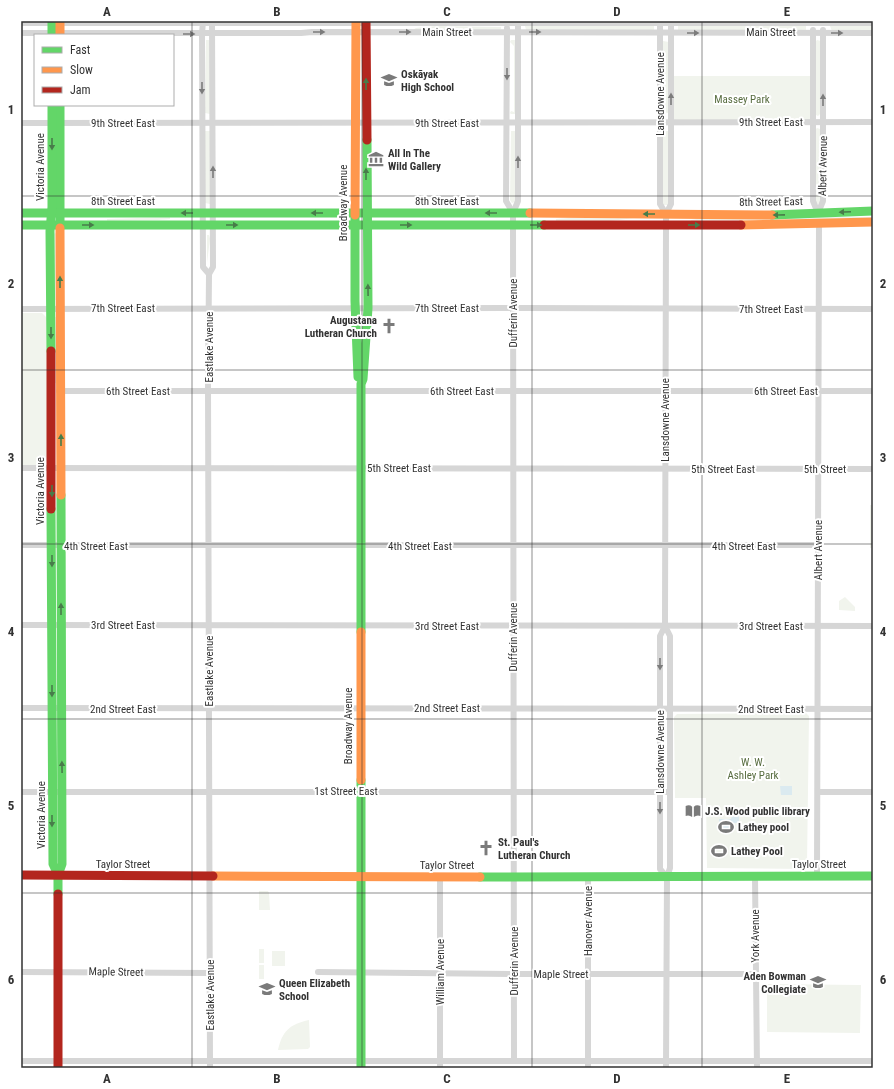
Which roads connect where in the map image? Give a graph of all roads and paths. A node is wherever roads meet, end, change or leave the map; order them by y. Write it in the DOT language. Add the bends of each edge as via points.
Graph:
graph roads {
  1 [pos="56,22"];
  2 [pos="203,22"];
  3 [pos="212,22"];
  4 [pos="507,22"];
  5 [pos="518,22"];
  6 [pos="660,22"];
  7 [pos="672,22"];
  8 [pos="813,22"];
  9 [pos="823,22"];
  10 [pos="21,23"];
  11 [pos="873,23"];
  12 [pos="356,25"];
  13 [pos="366,25"];
  14 [pos="507,32"];
  15 [pos="518,32"];
  16 [pos="813,32"];
  17 [pos="21,33"];
  18 [pos="660,33"];
  19 [pos="671,33"];
  20 [pos="823,33"];
  21 [pos="873,33"];
  22 [pos="56,34"];
  23 [pos="202,34"];
  24 [pos="213,34"];
  25 [pos="52,106"];
  26 [pos="60,106"];
  27 [pos="812,122"];
  28 [pos="823,122"];
  29 [pos="873,122"];
  30 [pos="21,123"];
  31 [pos="56,123"];
  32 [pos="202,123"];
  33 [pos="213,123"];
  34 [pos="355,123"];
  35 [pos="366,123"];
  36 [pos="506,123"];
  37 [pos="518,123"];
  38 [pos="660,123"];
  39 [pos="671,123"];
  40 [pos="873,211"];
  41 [pos="356,212"];
  42 [pos="21,213"];
  43 [pos="56,213"];
  44 [pos="203,213"];
  45 [pos="213,213"];
  46 [pos="366,213"];
  47 [pos="513,213"];
  48 [pos="666,214"];
  49 [pos="818,214"];
  50 [pos="873,222"];
  51 [pos="818,224"];
  52 [pos="21,225"];
  53 [pos="60,225"];
  54 [pos="208,225"];
  55 [pos="367,225"];
  56 [pos="513,225"];
  57 [pos="666,225"];
  58 [pos="50,226"];
  59 [pos="355,226"];
  60 [pos="208,274"];
  61 [pos="209,308"];
  62 [pos="355,308"];
  63 [pos="368,308"];
  64 [pos="513,308"];
  65 [pos="665,308"];
  66 [pos="21,309"];
  67 [pos="55,309"];
  68 [pos="819,309"];
  69 [pos="873,309"];
  70 [pos="361,387"];
  71 [pos="208,390"];
  72 [pos="51,391"];
  73 [pos="61,391"];
  74 [pos="513,391"];
  75 [pos="666,391"];
  76 [pos="818,391"];
  77 [pos="873,391"];
  78 [pos="21,468"];
  79 [pos="56,468"];
  80 [pos="209,468"];
  81 [pos="360,468"];
  82 [pos="873,468"];
  83 [pos="513,469"];
  84 [pos="666,469"];
  85 [pos="778,469"];
  86 [pos="818,469"];
  87 [pos="21,545"];
  88 [pos="818,545"];
  89 [pos="56,546"];
  90 [pos="208,546"];
  91 [pos="360,546"];
  92 [pos="513,546"];
  93 [pos="666,546"];
  94 [pos="57,625"];
  95 [pos="21,626"];
  96 [pos="209,626"];
  97 [pos="360,626"];
  98 [pos="513,626"];
  99 [pos="665,626"];
  100 [pos="818,626"];
  101 [pos="873,626"];
  102 [pos="21,708"];
  103 [pos="52,708"];
  104 [pos="513,708"];
  105 [pos="818,708"];
  106 [pos="62,709"];
  107 [pos="209,709"];
  108 [pos="360,709"];
  109 [pos="660,709"];
  110 [pos="670,709"];
  111 [pos="873,709"];
  112 [pos="209,791"];
  113 [pos="513,791"];
  114 [pos="660,791"];
  115 [pos="21,792"];
  116 [pos="52,792"];
  117 [pos="62,792"];
  118 [pos="360,792"];
  119 [pos="670,792"];
  120 [pos="818,792"];
  121 [pos="873,792"];
  122 [pos="21,875"];
  123 [pos="58,875"];
  124 [pos="209,876"];
  125 [pos="588,876"];
  126 [pos="755,876"];
  127 [pos="818,876"];
  128 [pos="873,876"];
  129 [pos="360,877"];
  130 [pos="440,877"];
  131 [pos="513,877"];
  132 [pos="666,877"];
  133 [pos="21,972"];
  134 [pos="58,972"];
  135 [pos="318,972"];
  136 [pos="361,972"];
  137 [pos="210,973"];
  138 [pos="440,973"];
  139 [pos="588,973"];
  140 [pos="514,974"];
  141 [pos="666,974"];
  142 [pos="756,974"];
  143 [pos="21,1061"];
  144 [pos="440,1061"];
  145 [pos="514,1061"];
  146 [pos="588,1061"];
  147 [pos="666,1061"];
  148 [pos="757,1061"];
  149 [pos="844,1061"];
  150 [pos="873,1061"];
  151 [pos="58,1065"];
  152 [pos="210,1065"];
  153 [pos="361,1065"];
  154 [pos="440,1068"];
  155 [pos="588,1068"];
  156 [pos="666,1068"];
  157 [pos="757,1068"];
  158 [pos="844,1068"];
  1 -- 2 [label="street, Main Street"];
  1 -- 10 [label="street, Main Street"];
  1 -- 22 [label="main road"];
  2 -- 3 [label="street, Main Street"];
  2 -- 23 [label="street, Eastlake Avenue"];
  3 -- 12 [label="street, Main Street"];
  3 -- 24 [label="street, Eastlake Avenue"];
  4 -- 5 [label="street, Main Street"];
  4 -- 13 [label="street, Main Street"];
  4 -- 14 [label="street, Dufferin Avenue"];
  5 -- 6 [label="street, Main Street"];
  5 -- 15 [label="street, Dufferin Avenue"];
  6 -- 7 [label="street, Main Street"];
  6 -- 18 [label="street, Lansdowne Avenue"];
  7 -- 8 [label="street, Main Street"];
  7 -- 19 [label="street, Lansdowne Avenue"];
  8 -- 9 [label="street, Main Street"];
  8 -- 16 [label="street, Albert Avenue"];
  9 -- 11 [label="street, Main Street"];
  9 -- 20 [label="street, Albert Avenue"];
  12 -- 13 [label="street, Main Street"];
  12 -- 13 [label="street, Main Street"];
  24 -- 12 [label="street, Main Street, one-way" via="300,33"];
  12 -- 34 [label="main road, Broadway Avenue"];
  13 -- 14 [label="street, Main Street, one-way"];
  35 -- 13 [label="main road, Broadway Avenue, one-way"];
  14 -- 15 [label="street, Main Street"];
  14 -- 36 [label="street, Dufferin Avenue, one-way"];
  15 -- 18 [label="street, Main Street, one-way"];
  15 -- 37 [label="street, Dufferin Avenue"];
  19 -- 16 [label="street, Main Street, one-way"];
  16 -- 20 [label="street, Main Street"];
  16 -- 27 [label="street, Albert Avenue"];
  17 -- 22 [label="street, Main Street"];
  18 -- 19 [label="street, Main Street"];
  18 -- 38 [label="street, Lansdowne Avenue"];
  39 -- 19 [label="street, Lansdowne Avenue, one-way"];
  20 -- 21 [label="street, Main Street, one-way"];
  28 -- 20 [label="street, Albert Avenue, one-way"];
  22 -- 23 [label="street, Main Street, one-way"];
  23 -- 24 [label="street, Main Street"];
  23 -- 32 [label="street, Eastlake Avenue, one-way"];
  24 -- 33 [label="street, Eastlake Avenue"];
  25 -- 31 [label="main road, Victoria Avenue"];
  26 -- 31 [label="main road, Victoria Avenue"];
  27 -- 28 [label="street, 9th Street East"];
  27 -- 39 [label="street, 9th Street East"];
  27 -- 49 [label="street, Albert Avenue" via="813,201"];
  28 -- 29 [label="street, 9th Street East"];
  28 -- 49 [label="street, Albert Avenue" via="823,201"];
  30 -- 31 [label="street, 9th Street East"];
  31 -- 32 [label="street, 9th Street East"];
  31 -- 43 [label="main road, Victoria Avenue"];
  32 -- 33 [label="street, 9th Street East"];
  32 -- 44 [label="street, Eastlake Avenue"];
  33 -- 34 [label="street, 9th Street East"];
  45 -- 33 [label="street, Eastlake Avenue, one-way"];
  34 -- 35 [label="street, 9th Street East"];
  34 -- 41 [label="main road, Broadway Avenue"];
  35 -- 36 [label="street, 9th Street East"];
  46 -- 35 [label="main road, Broadway Avenue, one-way"];
  36 -- 37 [label="street, 9th Street East"];
  36 -- 47 [label="street, Dufferin Avenue" via="506,201"];
  37 -- 38 [label="street, 9th Street East"];
  47 -- 37 [label="street, Dufferin Avenue, one-way" via="518,201"];
  38 -- 39 [label="street, 9th Street East"];
  38 -- 48 [label="street, Lansdowne Avenue" via="660,204"];
  39 -- 48 [label="street, Lansdowne Avenue" via="671,204"];
  40 -- 49 [label="main road, 8th Street East, one-way"];
  41 -- 45 [label="main road, 8th Street East, one-way"];
  41 -- 46 [label="main road, 8th Street East"];
  41 -- 59 [label="main road, Broadway Avenue"];
  42 -- 43 [label="main road, 8th Street East"];
  44 -- 43 [label="main road, 8th Street East, one-way"];
  43 -- 53 [label="main road, Victoria Avenue"];
  43 -- 58 [label="main road, Victoria Avenue"];
  44 -- 45 [label="main road, 8th Street East"];
  44 -- 54 [label="street, Eastlake Avenue"];
  45 -- 54 [label="street, Eastlake Avenue"];
  47 -- 46 [label="main road, 8th Street East, one-way"];
  46 -- 55 [label="main road, Broadway Avenue"];
  48 -- 47 [label="main road, 8th Street East, one-way"];
  47 -- 56 [label="street, Dufferin Avenue"];
  49 -- 48 [label="main road, 8th Street East, one-way"];
  48 -- 57 [label="street, Lansdowne Avenue"];
  50 -- 51 [label="main road, 8th Street East"];
  57 -- 51 [label="main road, 8th Street East, one-way"];
  51 -- 68 [label="street, Albert Avenue"];
  52 -- 58 [label="main road, 8th Street East"];
  53 -- 54 [label="main road, 8th Street East, one-way"];
  53 -- 58 [label="main road, 8th Street East"];
  67 -- 53 [label="main road, Victoria Avenue, one-way"];
  54 -- 59 [label="main road, 8th Street East, one-way"];
  54 -- 60 [label="street, Eastlake Avenue" via="203,267"];
  54 -- 60 [label="street, Eastlake Avenue" via="213,267"];
  55 -- 56 [label="main road, 8th Street East, one-way"];
  55 -- 59 [label="main road, 8th Street East"];
  63 -- 55 [label="main road, Broadway Avenue, one-way"];
  56 -- 57 [label="main road, 8th Street East, one-way"];
  56 -- 64 [label="street, Dufferin Avenue"];
  57 -- 65 [label="street, Lansdowne Avenue"];
  58 -- 67 [label="main road, Victoria Avenue"];
  59 -- 62 [label="main road, Broadway Avenue"];
  60 -- 61 [label="street, Eastlake Avenue"];
  61 -- 62 [label="street, 7th Street East"];
  61 -- 67 [label="street, 7th Street East"];
  61 -- 71 [label="street, Eastlake Avenue"];
  62 -- 63 [label="street, 7th Street East"];
  62 -- 70 [label="main road, Broadway Avenue" via="358,379"];
  63 -- 64 [label="street, 7th Street East"];
  63 -- 70 [label="main road, Broadway Avenue"];
  64 -- 65 [label="street, 7th Street East"];
  64 -- 74 [label="street, Dufferin Avenue"];
  65 -- 68 [label="street, 7th Street East"];
  65 -- 75 [label="street, Lansdowne Avenue"];
  66 -- 67 [label="street, 7th Street East"];
  67 -- 72 [label="main road, Victoria Avenue, one-way"];
  67 -- 73 [label="main road, Victoria Avenue"];
  68 -- 69 [label="street, 7th Street East"];
  68 -- 76 [label="street, Albert Avenue"];
  70 -- 71 [label="street, 6th Street East"];
  70 -- 74 [label="street, 6th Street East"];
  70 -- 81 [label="main road, Broadway Avenue"];
  71 -- 73 [label="street, 6th Street East"];
  71 -- 80 [label="street, Eastlake Avenue"];
  72 -- 73 [label="street, 6th Street East"];
  72 -- 79 [label="main road, Victoria Avenue"];
  79 -- 73 [label="main road, Victoria Avenue, one-way"];
  74 -- 75 [label="street, 6th Street East"];
  74 -- 83 [label="street, Dufferin Avenue"];
  75 -- 76 [label="street, 6th Street East"];
  75 -- 84 [label="street, Lansdowne Avenue"];
  76 -- 77 [label="street, 6th Street East"];
  76 -- 86 [label="street, Albert Avenue"];
  78 -- 79 [label="street, 5th Street East"];
  79 -- 80 [label="street, 5th Street East"];
  79 -- 89 [label="main road, Victoria Avenue"];
  80 -- 81 [label="street, 5th Street East"];
  80 -- 90 [label="street, Eastlake Avenue"];
  81 -- 83 [label="street, 5th Street East"];
  81 -- 91 [label="main road, Broadway Avenue"];
  82 -- 86 [label="street, 5th Street"];
  83 -- 84 [label="street, 5th Street East"];
  83 -- 92 [label="street, Dufferin Avenue"];
  84 -- 85 [label="street, 5th Street East"];
  84 -- 93 [label="street, Lansdowne Avenue"];
  85 -- 86 [label="street, 5th Street"];
  86 -- 88 [label="street, Albert Avenue"];
  87 -- 89 [label="street, 4th Street East"];
  88 -- 93 [label="street, 4th Street East"];
  88 -- 100 [label="street, Albert Avenue"];
  89 -- 90 [label="street, 4th Street East"];
  89 -- 94 [label="main road, Victoria Avenue"];
  90 -- 91 [label="street, 4th Street East"];
  90 -- 96 [label="street, Eastlake Avenue"];
  91 -- 92 [label="street, 4th Street East"];
  91 -- 97 [label="main road, Broadway Avenue"];
  92 -- 93 [label="street, 4th Street East"];
  92 -- 98 [label="street, Dufferin Avenue"];
  93 -- 99 [label="street, Lansdowne Avenue"];
  94 -- 95 [label="street, 3rd Street East"];
  94 -- 96 [label="street, 3rd Street East"];
  94 -- 103 [label="main road, Victoria Avenue, one-way"];
  94 -- 106 [label="main road, Victoria Avenue"];
  96 -- 97 [label="street, 3rd Street East"];
  96 -- 107 [label="street, Eastlake Avenue"];
  97 -- 98 [label="street, 3rd Street East"];
  97 -- 108 [label="main road, Broadway Avenue"];
  98 -- 99 [label="street, 3rd Street East"];
  98 -- 104 [label="street, Dufferin Avenue"];
  99 -- 100 [label="street, 3rd Street East"];
  99 -- 109 [label="street, Lansdowne Avenue, one-way" via="660,636"];
  99 -- 110 [label="street, Lansdowne Avenue" via="670,636"];
  100 -- 101 [label="street, 3rd Street East"];
  100 -- 105 [label="street, Albert Avenue"];
  102 -- 103 [label="street, 2nd Street East"];
  103 -- 106 [label="street, 2nd Street East"];
  103 -- 116 [label="main road, Victoria Avenue"];
  104 -- 108 [label="street, 2nd Street East"];
  104 -- 109 [label="street, 2nd Street East"];
  104 -- 113 [label="street, Dufferin Avenue"];
  105 -- 110 [label="street, 2nd Street East"];
  105 -- 111 [label="street, 2nd Street East"];
  105 -- 120 [label="street, Albert Avenue"];
  106 -- 107 [label="street, 2nd Street East"];
  117 -- 106 [label="main road, Victoria Avenue, one-way"];
  107 -- 108 [label="street, 2nd Street East"];
  107 -- 112 [label="street, Eastlake Avenue"];
  108 -- 118 [label="main road, Broadway Avenue"];
  109 -- 110 [label="street, 2nd Street East"];
  109 -- 114 [label="street, Lansdowne Avenue"];
  110 -- 119 [label="street, Lansdowne Avenue"];
  112 -- 117 [label="street, 1st Street East"];
  112 -- 118 [label="street, 1st Street East"];
  112 -- 124 [label="street, Eastlake Avenue"];
  113 -- 114 [label="street, 1st Street East"];
  113 -- 118 [label="street, 1st Street East"];
  113 -- 131 [label="street, Dufferin Avenue"];
  114 -- 119 [label="street, 1st Street East"];
  114 -- 132 [label="street, Lansdowne Avenue, one-way" via="660,869"];
  115 -- 116 [label="street, 1st Street East"];
  116 -- 117 [label="street, 1st Street East"];
  116 -- 123 [label="main road, Victoria Avenue, one-way" via="53,864"];
  117 -- 123 [label="main road, Victoria Avenue" via="62,864"];
  118 -- 129 [label="main road, Broadway Avenue"];
  119 -- 132 [label="street, Lansdowne Avenue" via="670,868"];
  120 -- 121 [label="street"];
  120 -- 127 [label="street, Albert Avenue"];
  122 -- 123 [label="main road, Taylor Street"];
  123 -- 124 [label="main road, Taylor Street"];
  123 -- 134 [label="main road, Victoria Avenue"];
  124 -- 129 [label="main road, Taylor Street"];
  124 -- 137 [label="street, Eastlake Avenue"];
  125 -- 131 [label="main road, Taylor Street"];
  125 -- 132 [label="main road, Taylor Street"];
  125 -- 139 [label="street, Hanover Avenue"];
  126 -- 127 [label="main road, Taylor Street"];
  126 -- 132 [label="main road, Taylor Street"];
  126 -- 142 [label="street, York Avenue"];
  127 -- 128 [label="main road, Taylor Street"];
  129 -- 130 [label="main road, Taylor Street"];
  129 -- 136 [label="main road, Broadway Avenue"];
  130 -- 131 [label="main road, Taylor Street"];
  130 -- 138 [label="street, William Avenue"];
  131 -- 140 [label="street, Dufferin Avenue"];
  132 -- 141 [label="street, Lansdowne Avenue"];
  133 -- 134 [label="street, Maple Street"];
  134 -- 137 [label="street, Maple Street"];
  134 -- 151 [label="main road, Victoria Avenue"];
  135 -- 136 [label="street, Maple Street"];
  136 -- 138 [label="street, Maple Street"];
  136 -- 153 [label="main road, Broadway Avenue"];
  137 -- 152 [label="street, Eastlake Avenue"];
  138 -- 140 [label="street, Maple Street"];
  138 -- 144 [label="street, William Avenue"];
  139 -- 140 [label="street, Maple Street"];
  139 -- 141 [label="street, Maple Street"];
  139 -- 146 [label="street, Hanover Avenue"];
  140 -- 145 [label="street, Dufferin Avenue"];
  141 -- 142 [label="street, Maple Street"];
  141 -- 147 [label="street, Lansdowne Avenue"];
  142 -- 148 [label="street, York Avenue"];
  143 -- 151 [label="street"];
  144 -- 145 [label="street"];
  144 -- 153 [label="street"];
  144 -- 154 [label="street, William Avenue"];
  145 -- 146 [label="street"];
  146 -- 147 [label="street"];
  146 -- 155 [label="street, Hanover Avenue"];
  147 -- 148 [label="street"];
  147 -- 156 [label="street, Lansdowne Avenue"];
  148 -- 149 [label="street"];
  148 -- 157 [label="street, York Avenue"];
  149 -- 150 [label="street"];
  149 -- 158 [label="street"];
  151 -- 152 [label="street"];
  152 -- 153 [label="street"];
}
